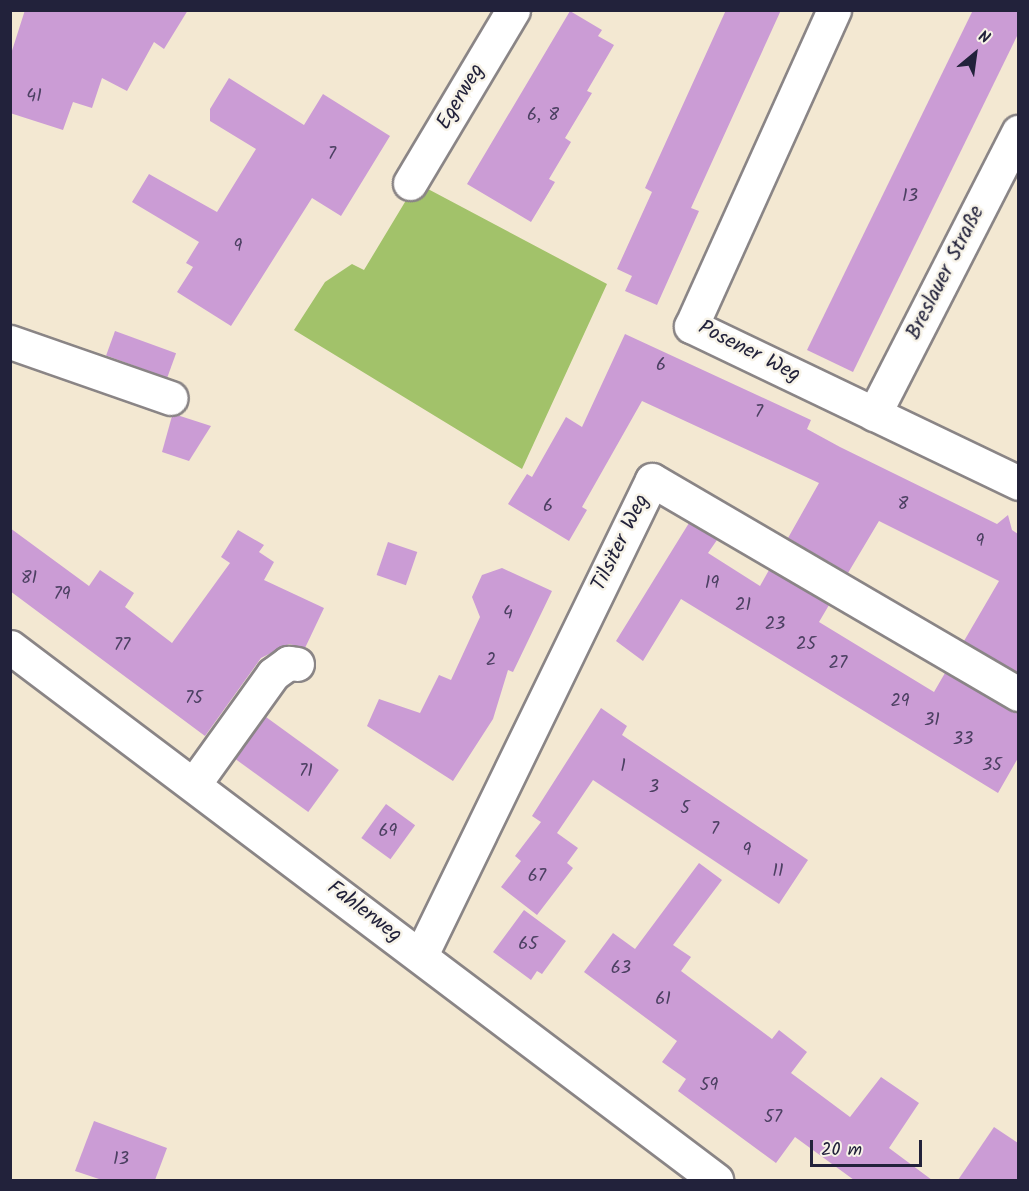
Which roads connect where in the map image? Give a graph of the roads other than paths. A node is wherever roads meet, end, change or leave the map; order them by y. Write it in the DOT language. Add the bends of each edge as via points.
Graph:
graph roads {
  1 [pos="513,10"];
  2 [pos="834,10"];
  3 [pos="1018,132"];
  4 [pos="410,183"];
  5 [pos="10,342"];
  6 [pos="171,398"];
  7 [pos="874,414"];
  8 [pos="1018,483"];
  9 [pos="10,646"];
  10 [pos="297,664"];
  11 [pos="1018,694"];
  12 [pos="194,784"];
  13 [pos="421,955"];
  14 [pos="716,1180"];
  1 -- 4 [label="street, Egerweg"];
  2 -- 7 [label="street, Posener Weg" via="690,326"];
  3 -- 7 [label="street, Breslauer Straße"];
  5 -- 6 [label="street"];
  7 -- 8 [label="street, Posener Weg"];
  9 -- 12 [label="street, Fahlerweg"];
  10 -- 12 [label="street" via="288,663 273,674"];
  11 -- 13 [label="street, Tilsiter Weg" via="652,480"];
  12 -- 13 [label="street, Fahlerweg"];
  13 -- 14 [label="street, Fahlerweg"];
}
